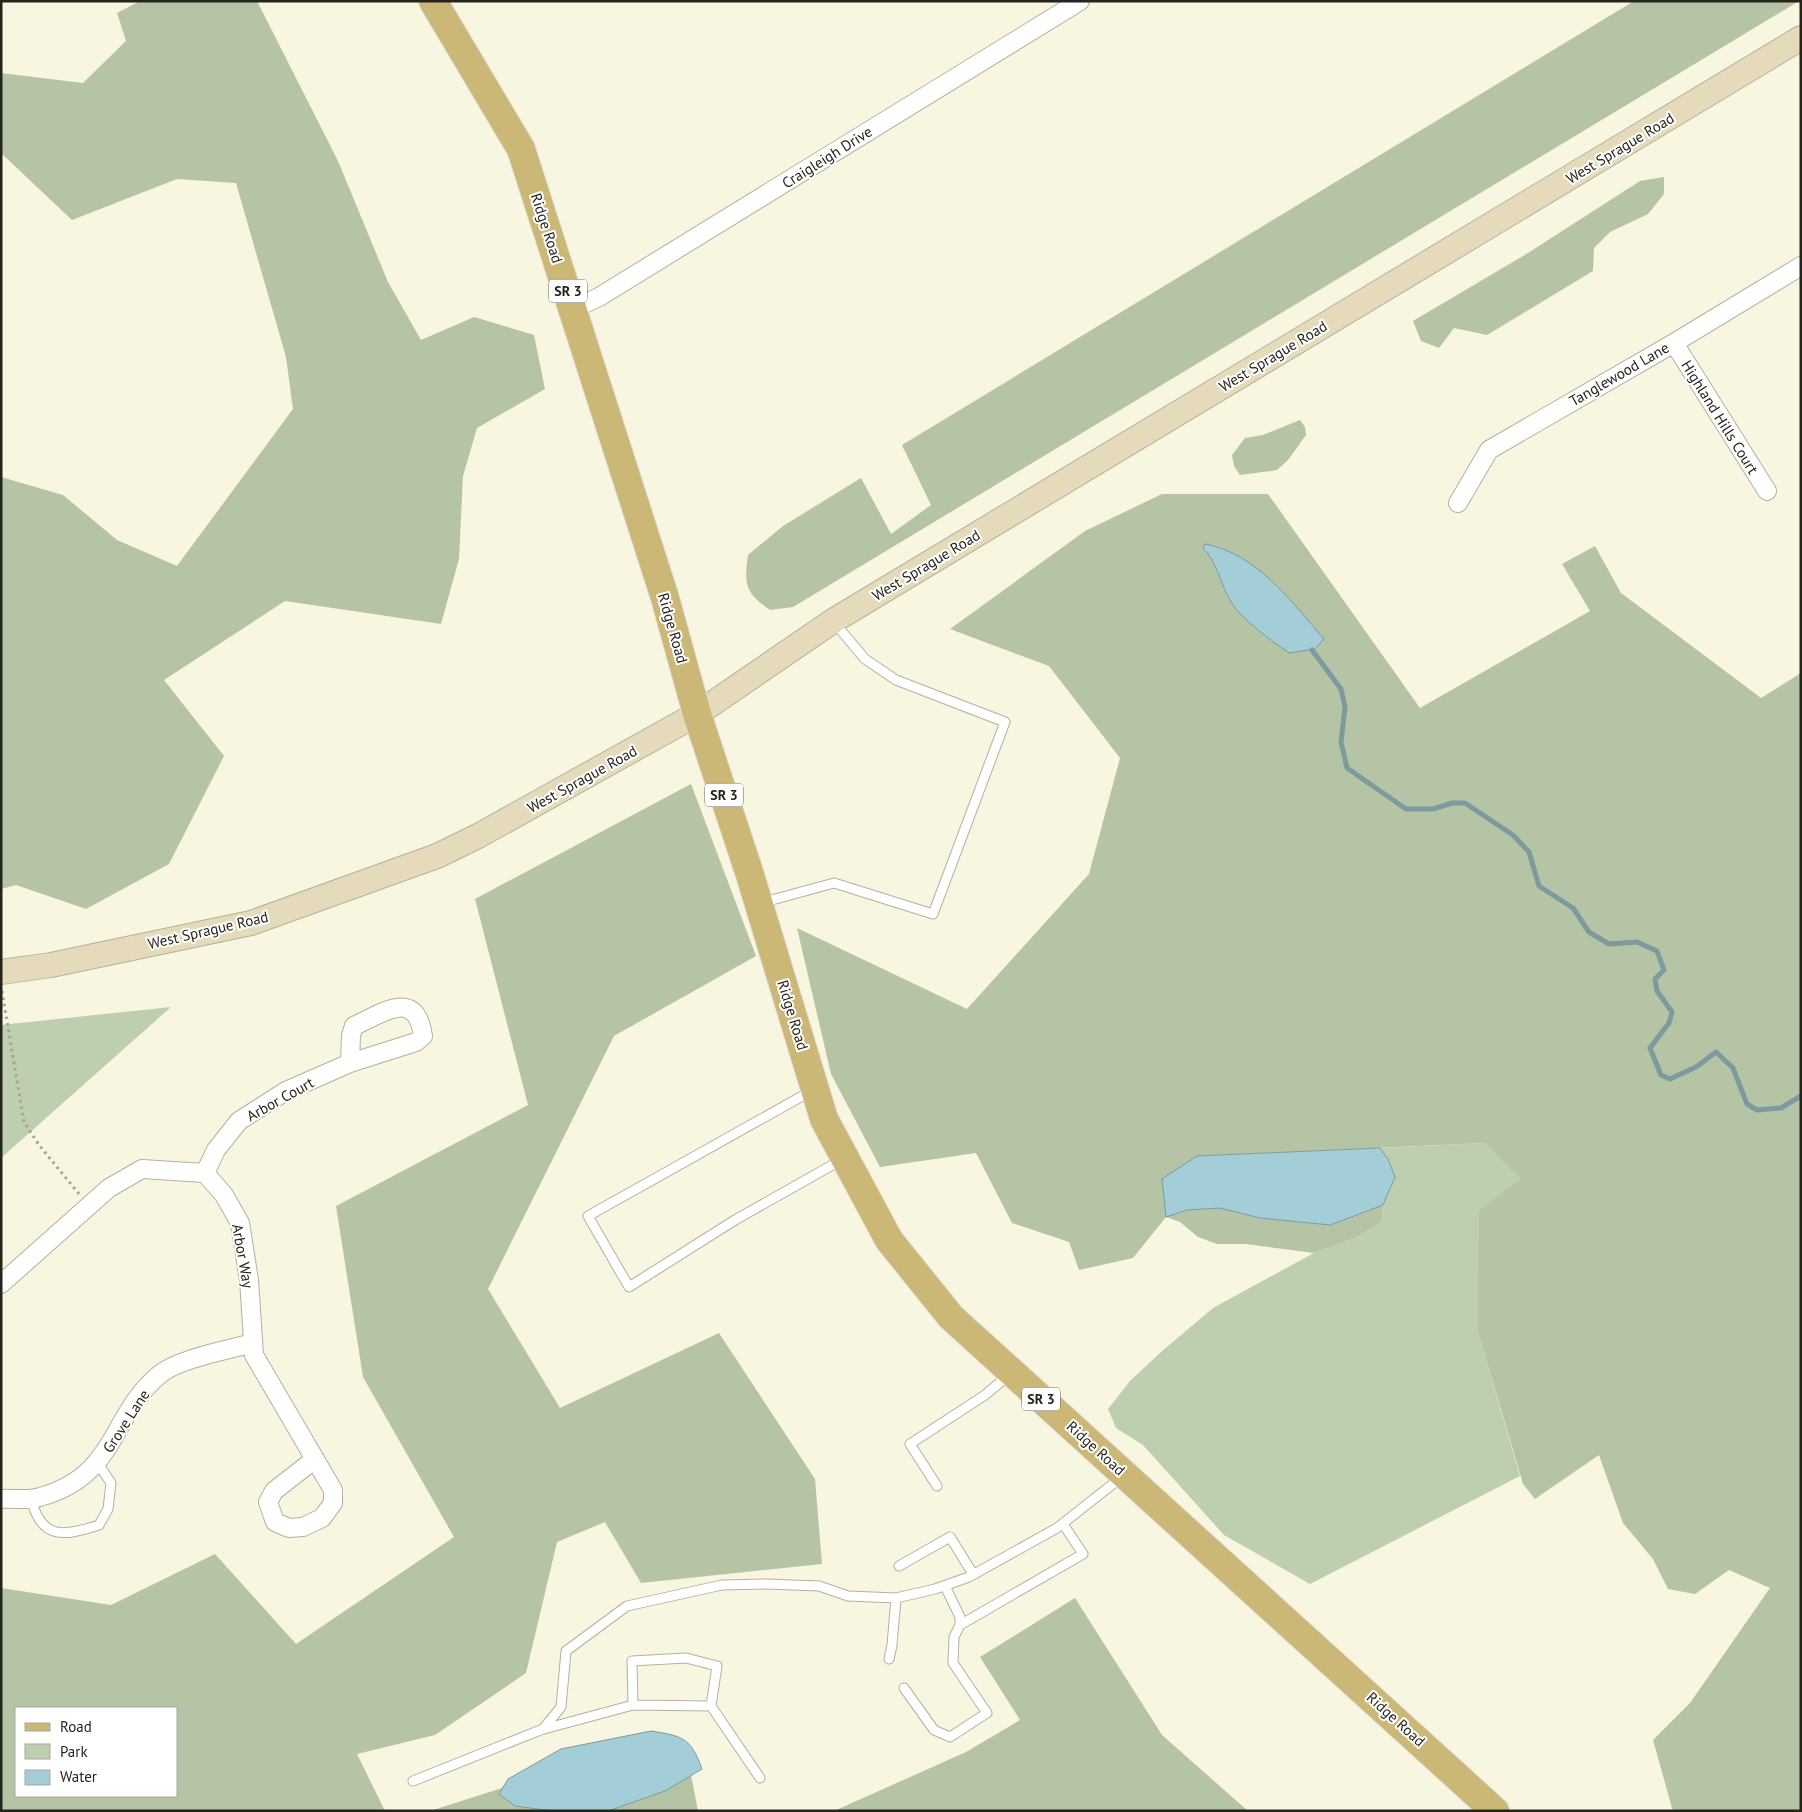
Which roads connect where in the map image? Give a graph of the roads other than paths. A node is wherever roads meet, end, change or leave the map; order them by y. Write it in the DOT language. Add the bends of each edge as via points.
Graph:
graph roads {
  1 [pos="433,1"];
  2 [pos="1080,1"];
  3 [pos="1801,38"];
  4 [pos="1801,266"];
  5 [pos="573,308"];
  6 [pos="1674,342"];
  7 [pos="1767,491"];
  8 [pos="1458,502"];
  9 [pos="832,621"];
  10 [pos="697,714"];
  11 [pos="759,904"];
  12 [pos="1,972"];
  13 [pos="350,1063"];
  14 [pos="815,1089"];
  15 [pos="845,1158"];
  16 [pos="205,1173"];
  17 [pos="1,1284"];
  18 [pos="253,1343"];
  19 [pos="1012,1372"];
  20 [pos="315,1459"];
  21 [pos="97,1462"];
  22 [pos="1125,1474"];
  23 [pos="938,1486"];
  24 [pos="31,1498"];
  25 [pos="1,1499"];
  26 [pos="1062,1524"];
  27 [pos="899,1566"];
  28 [pos="973,1574"];
  29 [pos="945,1586"];
  30 [pos="896,1598"];
  31 [pos="960,1625"];
  32 [pos="889,1659"];
  33 [pos="904,1688"];
  34 [pos="634,1705"];
  35 [pos="711,1706"];
  36 [pos="544,1729"];
  37 [pos="760,1778"];
  38 [pos="413,1780"];
  39 [pos="1495,1811"];
  1 -- 5 [label="main road, Ridge Road / SR 3" via="521,149"];
  2 -- 5 [label="street, Craigleigh Drive" via="599,297"];
  3 -- 9 [label="street, West Sprague Road"];
  4 -- 6 [label="street, Tanglewood Lane"];
  5 -- 10 [label="main road, Ridge Road / SR 3" via="665,598"];
  6 -- 7 [label="street, Highland Hills Court"];
  6 -- 8 [label="street, Tanglewood Lane" via="1489,450"];
  9 -- 10 [label="street, West Sprague Road"];
  9 -- 11 [label="lane" via="865,659 896,680 1006,722 933,914 834,883"];
  10 -- 11 [label="main road, Ridge Road / SR 3"];
  10 -- 12 [label="street, West Sprague Road" via="437,856 251,923 50,965"];
  11 -- 14 [label="main road, Ridge Road / SR 3"];
  13 -- 16 [label="street, Arbor Court" via="286,1092 239,1121 216,1150"];
  14 -- 15 [label="main road, Ridge Road / SR 3" via="824,1119"];
  14 -- 15 [label="lane" via="588,1216 629,1287 735,1220"];
  15 -- 19 [label="main road, Ridge Road / SR 3" via="890,1240 951,1317"];
  16 -- 17 [label="street" via="142,1169 109,1188"];
  16 -- 18 [label="street, Arbor Way" via="224,1195 240,1223 249,1280"];
  18 -- 20 [label="street, Arbor Way" via="254,1355"];
  18 -- 21 [label="street, Grove Lane" via="176,1364 159,1374 133,1405 104,1456"];
  19 -- 22 [label="main road, Ridge Road / SR 3"];
  19 -- 23 [label="lane" via="985,1395 910,1444"];
  21 -- 24 [label="street, Grove Lane" via="77,1482"];
  21 -- 24 [label="lane" via="111,1482 108,1509 99,1525 74,1532 48,1530 35,1516"];
  22 -- 26 [label="lane"];
  22 -- 39 [label="main road, Ridge Road / SR 3"];
  24 -- 25 [label="street, Grove Lane"];
  26 -- 28 [label="lane"];
  26 -- 31 [label="lane" via="1083,1554"];
  27 -- 28 [label="lane" via="950,1537"];
  28 -- 29 [label="lane"];
  29 -- 30 [label="lane"];
  29 -- 31 [label="lane" via="960,1617"];
  30 -- 32 [label="lane"];
  30 -- 36 [label="lane" via="848,1596 819,1586 722,1585 627,1606 566,1651 562,1707"];
  31 -- 33 [label="lane" via="954,1636 954,1663 987,1713 950,1737 934,1730"];
  34 -- 35 [label="lane"];
  34 -- 35 [label="lane" via="632,1661 686,1658 717,1666"];
  34 -- 36 [label="lane"];
  35 -- 37 [label="lane"];
  36 -- 38 [label="lane"];
}
